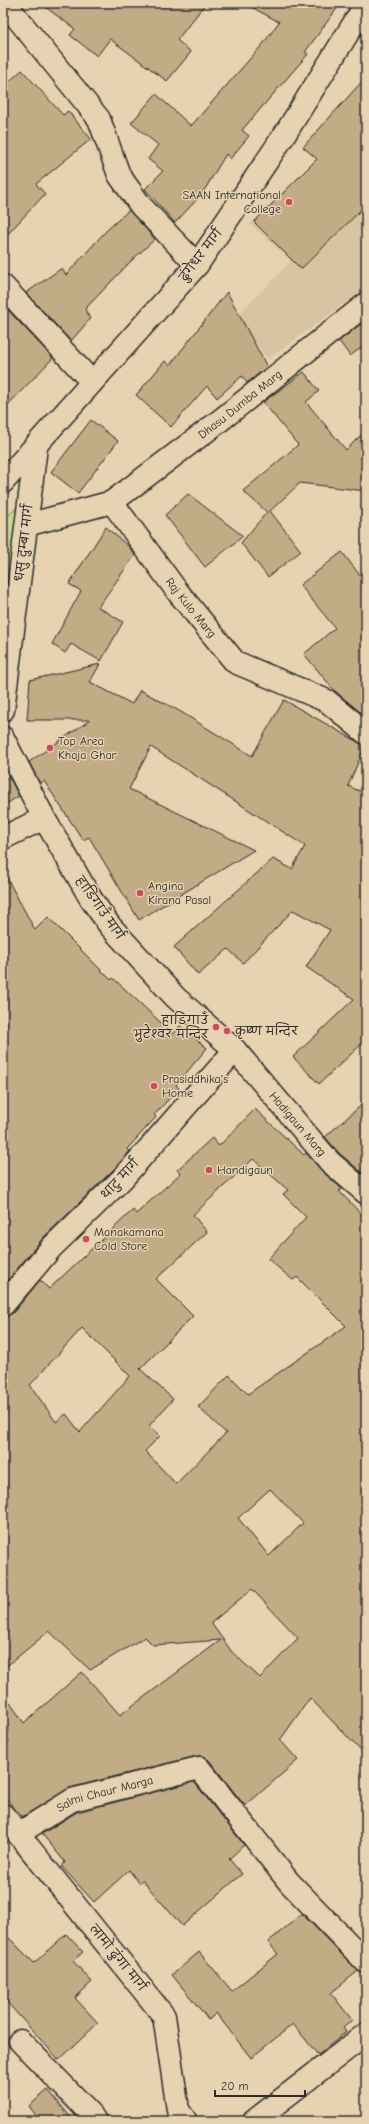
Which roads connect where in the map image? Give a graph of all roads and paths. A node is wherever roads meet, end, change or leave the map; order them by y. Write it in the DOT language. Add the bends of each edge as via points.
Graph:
graph roads {
  1 [pos="5,3"];
  2 [pos="366,4"];
  3 [pos="197,265"];
  4 [pos="3,286"];
  5 [pos="366,304"];
  6 [pos="92,382"];
  7 [pos="36,447"];
  8 [pos="3,482"];
  9 [pos="112,502"];
  10 [pos="26,525"];
  11 [pos="3,710"];
  12 [pos="366,733"];
  13 [pos="3,738"];
  14 [pos="44,818"];
  15 [pos="3,838"];
  16 [pos="235,1050"];
  17 [pos="366,1193"];
  18 [pos="3,1305"];
  19 [pos="3,1815"];
  20 [pos="18,1834"];
  21 [pos="366,1962"];
  22 [pos="366,2034"];
  23 [pos="20,2041"];
  24 [pos="95,2121"];
  25 [pos="186,2121"];
  26 [pos="254,2121"];
  1 -- 3 [label="street" via="99,119 119,175 141,206"];
  2 -- 3 [label="street, ढुंगेधर मार्ग" via="285,134"];
  3 -- 6 [label="street, ढुंगेधर मार्ग"];
  4 -- 6 [label="street"];
  5 -- 9 [label="street, Dhasu Dumba Marg" via="217,423"];
  6 -- 7 [label="street, ढुंगेधर मार्ग"];
  7 -- 8 [label="street, ढुंगेधर मार्ग"];
  7 -- 10 [label="street, धसु दुम्बा मार्ग"];
  9 -- 10 [label="street"];
  9 -- 12 [label="street, Raj Kulo Marg" via="177,591 235,662 327,701"];
  10 -- 11 [label="street, धसु दुम्बा मार्ग"];
  13 -- 14 [label="street, हाडिगाउँ मार्ग"];
  14 -- 15 [label="street"];
  14 -- 16 [label="street, हाडिगाउँ मार्ग" via="91,899 110,926 175,997"];
  16 -- 17 [label="street, Hadigaun Marg" via="330,1162"];
  16 -- 18 [label="street, थाटु मार्ग" via="122,1178 52,1247"];
  19 -- 20 [label="street, लामो ढुंगा मार्ग"];
  20 -- 21 [label="street, Salmi Chaur Marga" via="72,1800 199,1768 288,1882"];
  20 -- 25 [label="street, लामो ढुंगा मार्ग" via="164,2016 178,2110"];
  22 -- 26 [label="street"];
  23 -- 24 [label="street"];
}
